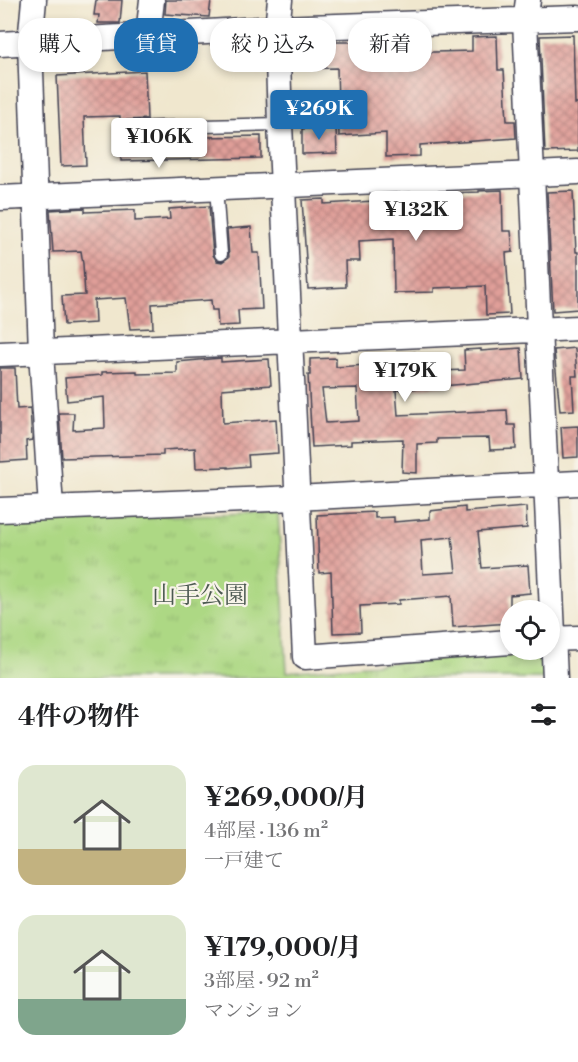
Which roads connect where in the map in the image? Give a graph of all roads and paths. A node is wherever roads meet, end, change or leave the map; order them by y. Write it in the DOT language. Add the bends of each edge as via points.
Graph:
graph roads {
  1 [pos="34,0"];
  2 [pos="152,0"];
  3 [pos="280,0"];
  4 [pos="526,10"];
  5 [pos="32,18"];
  6 [pos="150,18"];
  7 [pos="278,18"];
  8 [pos="578,18"];
  9 [pos="336,24"];
  10 [pos="18,43"];
  11 [pos="0,44"];
  12 [pos="31,72"];
  13 [pos="278,72"];
  14 [pos="280,124"];
  15 [pos="126,128"];
  16 [pos="578,172"];
  17 [pos="532,174"];
  18 [pos="284,185"];
  19 [pos="216,188"];
  20 [pos="36,196"];
  21 [pos="0,198"];
  22 [pos="221,254"];
  23 [pos="578,328"];
  24 [pos="539,329"];
  25 [pos="290,339"];
  26 [pos="41,352"];
  27 [pos="0,354"];
  28 [pos="578,483"];
  29 [pos="548,485"];
  30 [pos="296,498"];
  31 [pos="51,508"];
  32 [pos="0,510"];
  33 [pos="550,600"];
  34 [pos="578,638"];
  35 [pos="560,639"];
  36 [pos="500,643"];
  37 [pos="553,660"];
  38 [pos="555,678"];
  1 -- 5 [label="street"];
  2 -- 6 [label="street"];
  3 -- 7 [label="street"];
  4 -- 8 [label="street"];
  4 -- 9 [label="street"];
  4 -- 17 [label="street"];
  10 -- 11 [label="street"];
  12 -- 20 [label="street"];
  13 -- 14 [label="street"];
  14 -- 15 [label="lane"];
  14 -- 18 [label="street"];
  16 -- 17 [label="street"];
  17 -- 18 [label="street"];
  17 -- 24 [label="street"];
  18 -- 19 [label="street"];
  18 -- 25 [label="street"];
  19 -- 20 [label="street"];
  19 -- 22 [label="lane"];
  20 -- 21 [label="street"];
  20 -- 26 [label="street"];
  23 -- 24 [label="street"];
  24 -- 25 [label="street"];
  24 -- 29 [label="street"];
  25 -- 26 [label="street"];
  25 -- 30 [label="street"];
  26 -- 27 [label="street"];
  26 -- 31 [label="street"];
  28 -- 29 [label="street"];
  29 -- 30 [label="street"];
  29 -- 33 [label="street"];
  30 -- 31 [label="street"];
  30 -- 36 [label="street" via="305,657"];
  31 -- 32 [label="street"];
  34 -- 35 [label="street"];
  37 -- 38 [label="street"];
}
